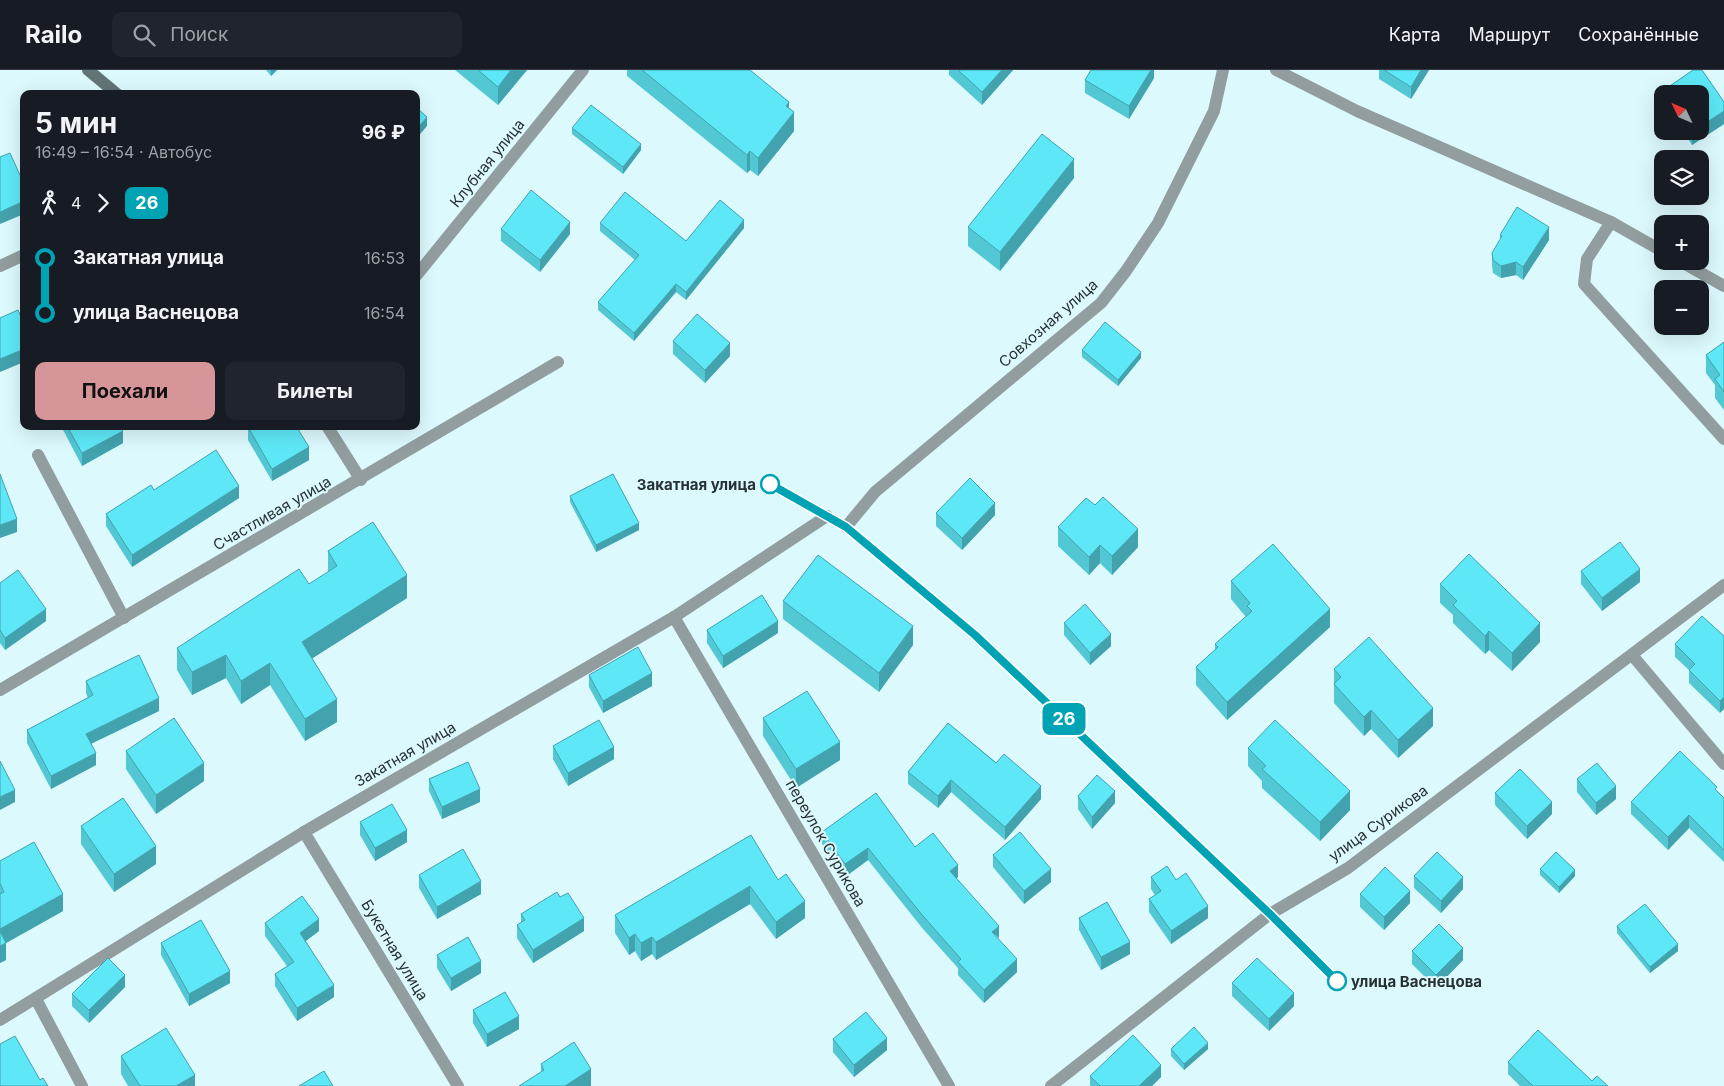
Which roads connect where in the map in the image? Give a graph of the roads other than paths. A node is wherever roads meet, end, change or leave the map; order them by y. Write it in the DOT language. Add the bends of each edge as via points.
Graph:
graph roads {
  1 [pos="88,70"];
  2 [pos="1223,70"];
  3 [pos="1276,70"];
  4 [pos="579,72"];
  5 [pos="111,90"];
  6 [pos="1611,222"];
  7 [pos="1654,246"];
  8 [pos="20,258"];
  9 [pos="0,266"];
  10 [pos="1696,270"];
  11 [pos="420,271"];
  12 [pos="1724,286"];
  13 [pos="558,362"];
  14 [pos="330,430"];
  15 [pos="1724,439"];
  16 [pos="38,455"];
  17 [pos="361,480"];
  18 [pos="826,516"];
  19 [pos="846,527"];
  20 [pos="1724,585"];
  21 [pos="674,617"];
  22 [pos="124,618"];
  23 [pos="1632,656"];
  24 [pos="0,690"];
  25 [pos="1724,764"];
  26 [pos="304,832"];
  27 [pos="36,999"];
  28 [pos="0,1020"];
  29 [pos="82,1086"];
  30 [pos="458,1086"];
  31 [pos="949,1086"];
  32 [pos="1051,1086"];
  1 -- 5 [label="street"];
  2 -- 19 [label="street, Совхозная улица" via="1214,111 1158,223 1101,303 875,492"];
  3 -- 6 [label="street" via="1357,111"];
  4 -- 11 [label="street, Клубная улица"];
  6 -- 7 [label="street"];
  6 -- 15 [label="street" via="1587,260 1584,284"];
  8 -- 9 [label="street"];
  10 -- 12 [label="street"];
  13 -- 17 [label="street, Счастливая улица"];
  14 -- 17 [label="street"];
  16 -- 22 [label="street"];
  17 -- 22 [label="street, Счастливая улица"];
  18 -- 21 [label="street, Закатная улица"];
  20 -- 23 [label="street, улица Сурикова"];
  21 -- 26 [label="street, Закатная улица"];
  21 -- 31 [label="street, переулок Сурикова"];
  22 -- 24 [label="street, Счастливая улица"];
  23 -- 25 [label="street"];
  23 -- 32 [label="street, улица Сурикова" via="1348,868 1270,914"];
  26 -- 27 [label="street, Закатная улица"];
  26 -- 30 [label="street, Букетная улица"];
  27 -- 28 [label="street, Закатная улица"];
  27 -- 29 [label="street"];
}
